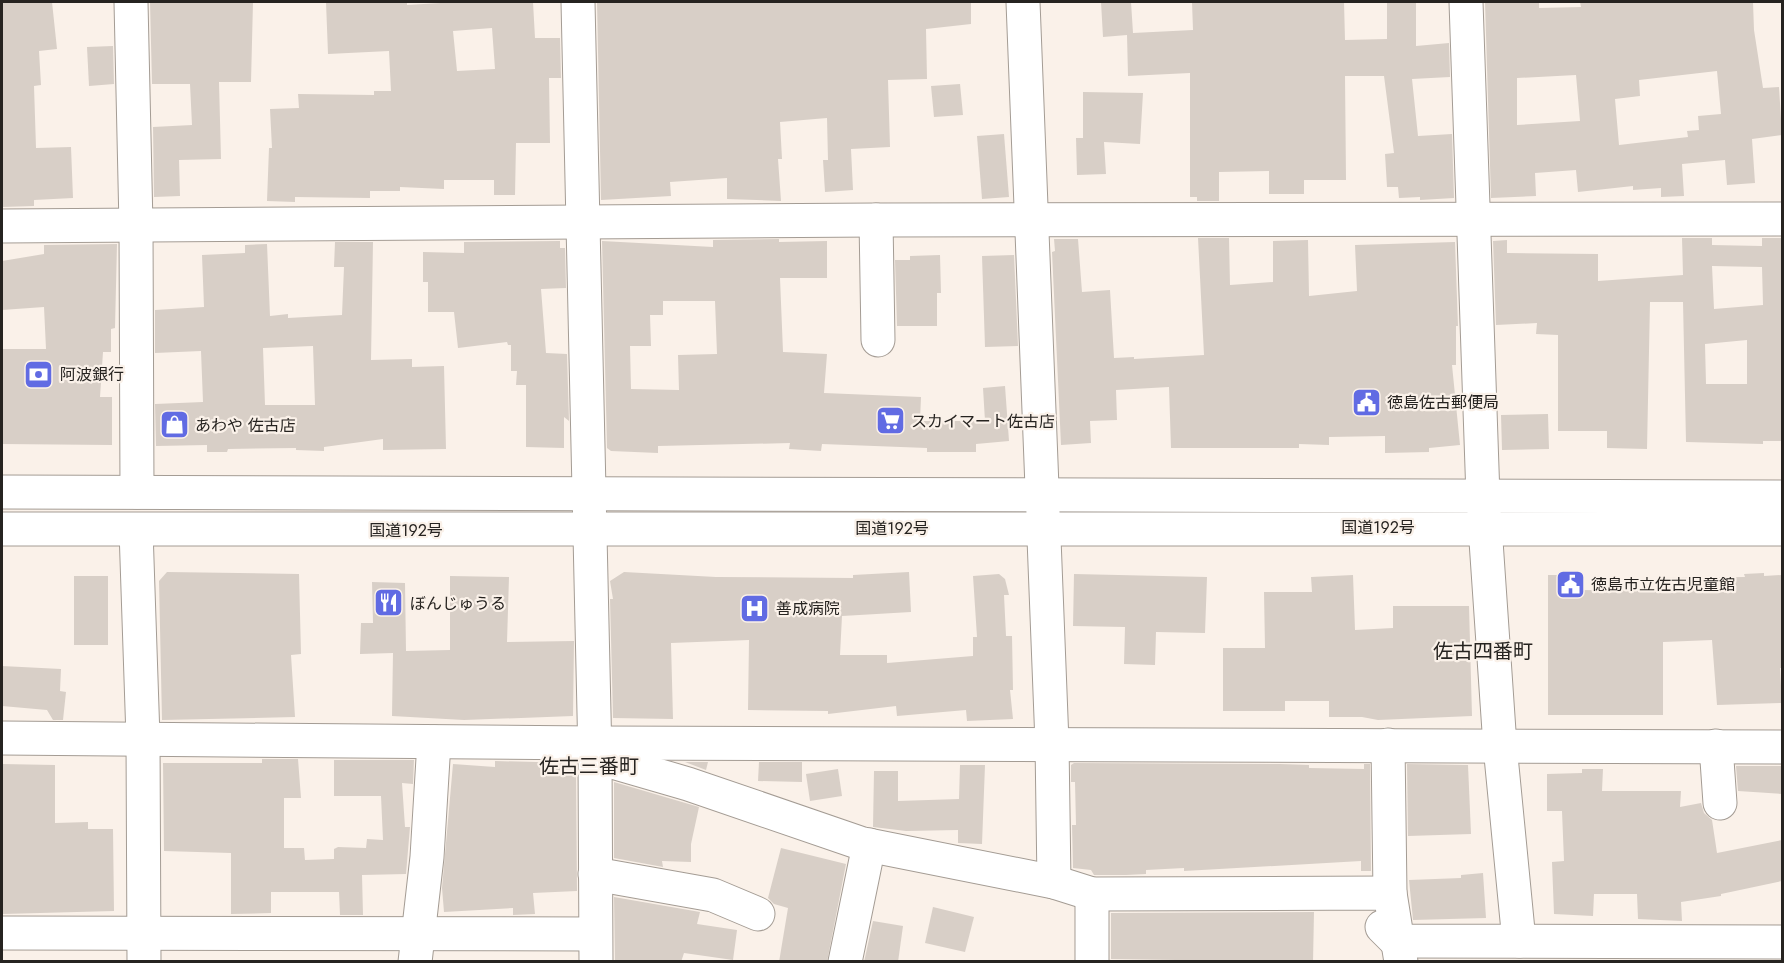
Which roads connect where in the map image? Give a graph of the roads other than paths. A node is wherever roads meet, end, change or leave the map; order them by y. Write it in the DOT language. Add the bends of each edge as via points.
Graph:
graph roads {
  1 [pos="131,2"];
  2 [pos="578,2"];
  3 [pos="1023,2"];
  4 [pos="1466,2"];
  5 [pos="1782,219"];
  6 [pos="876,220"];
  7 [pos="1029,220"];
  8 [pos="1472,220"];
  9 [pos="584,222"];
  10 [pos="2,226"];
  11 [pos="136,226"];
  12 [pos="879,339"];
  13 [pos="2,492"];
  14 [pos="137,492"];
  15 [pos="589,495"];
  16 [pos="1782,497"];
  17 [pos="1041,511"];
  18 [pos="1484,512"];
  19 [pos="2,529"];
  20 [pos="590,529"];
  21 [pos="1782,529"];
  22 [pos="136,530"];
  23 [pos="2,738"];
  24 [pos="143,738"];
  25 [pos="434,742"];
  26 [pos="1052,743"];
  27 [pos="1388,745"];
  28 [pos="1500,746"];
  29 [pos="1716,746"];
  30 [pos="1782,747"];
  31 [pos="595,750"];
  32 [pos="1720,803"];
  33 [pos="869,845"];
  34 [pos="595,874"];
  35 [pos="1054,882"];
  36 [pos="1092,894"];
  37 [pos="1379,904"];
  38 [pos="758,914"];
  39 [pos="2,933"];
  40 [pos="1519,941"];
  41 [pos="1782,942"];
  42 [pos="144,947"];
  43 [pos="416,948"];
  44 [pos="595,948"];
  45 [pos="1399,951"];
  46 [pos="845,962"];
  47 [pos="1092,962"];
  1 -- 11 [label="main road"];
  2 -- 9 [label="main road"];
  3 -- 7 [label="main road"];
  4 -- 8 [label="main road"];
  5 -- 8 [label="main road"];
  6 -- 7 [label="main road"];
  6 -- 9 [label="main road"];
  6 -- 12 [label="main road"];
  7 -- 8 [label="main road"];
  7 -- 17 [label="main road"];
  8 -- 18 [label="main road"];
  9 -- 11 [label="main road"];
  9 -- 15 [label="main road"];
  10 -- 11 [label="main road"];
  11 -- 14 [label="main road"];
  13 -- 14 [label="main road, 国道192号"];
  14 -- 15 [label="main road, 国道192号"];
  15 -- 17 [label="main road, 国道192号"];
  15 -- 20 [label="main road"];
  16 -- 18 [label="main road, 国道192号"];
  17 -- 18 [label="main road, 国道192号"];
  17 -- 20 [label="main road, 国道192号"];
  17 -- 26 [label="main road"];
  18 -- 21 [label="main road, 国道192号"];
  18 -- 28 [label="main road"];
  19 -- 22 [label="main road, 国道192号"];
  20 -- 22 [label="main road, 国道192号"];
  20 -- 31 [label="main road"];
  22 -- 24 [label="main road"];
  23 -- 24 [label="main road"];
  24 -- 25 [label="main road"];
  24 -- 42 [label="main road"];
  25 -- 31 [label="main road"];
  25 -- 43 [label="main road" via="427,857"];
  26 -- 27 [label="main road"];
  26 -- 31 [label="main road"];
  26 -- 35 [label="main road"];
  27 -- 28 [label="main road"];
  27 -- 37 [label="main road"];
  28 -- 29 [label="main road"];
  28 -- 40 [label="main road"];
  29 -- 30 [label="main road"];
  29 -- 32 [label="main road"];
  31 -- 33 [label="main road"];
  31 -- 34 [label="main road"];
  33 -- 35 [label="main road"];
  33 -- 46 [label="main road"];
  34 -- 38 [label="main road" via="664,884 716,906"];
  34 -- 44 [label="main road"];
  35 -- 36 [label="main road"];
  36 -- 37 [label="main road"];
  36 -- 47 [label="main road"];
  37 -- 45 [label="main road"];
  39 -- 42 [label="main road"];
  40 -- 41 [label="main road"];
  40 -- 45 [label="main road"];
  42 -- 43 [label="main road"];
  43 -- 44 [label="main road"];
}
